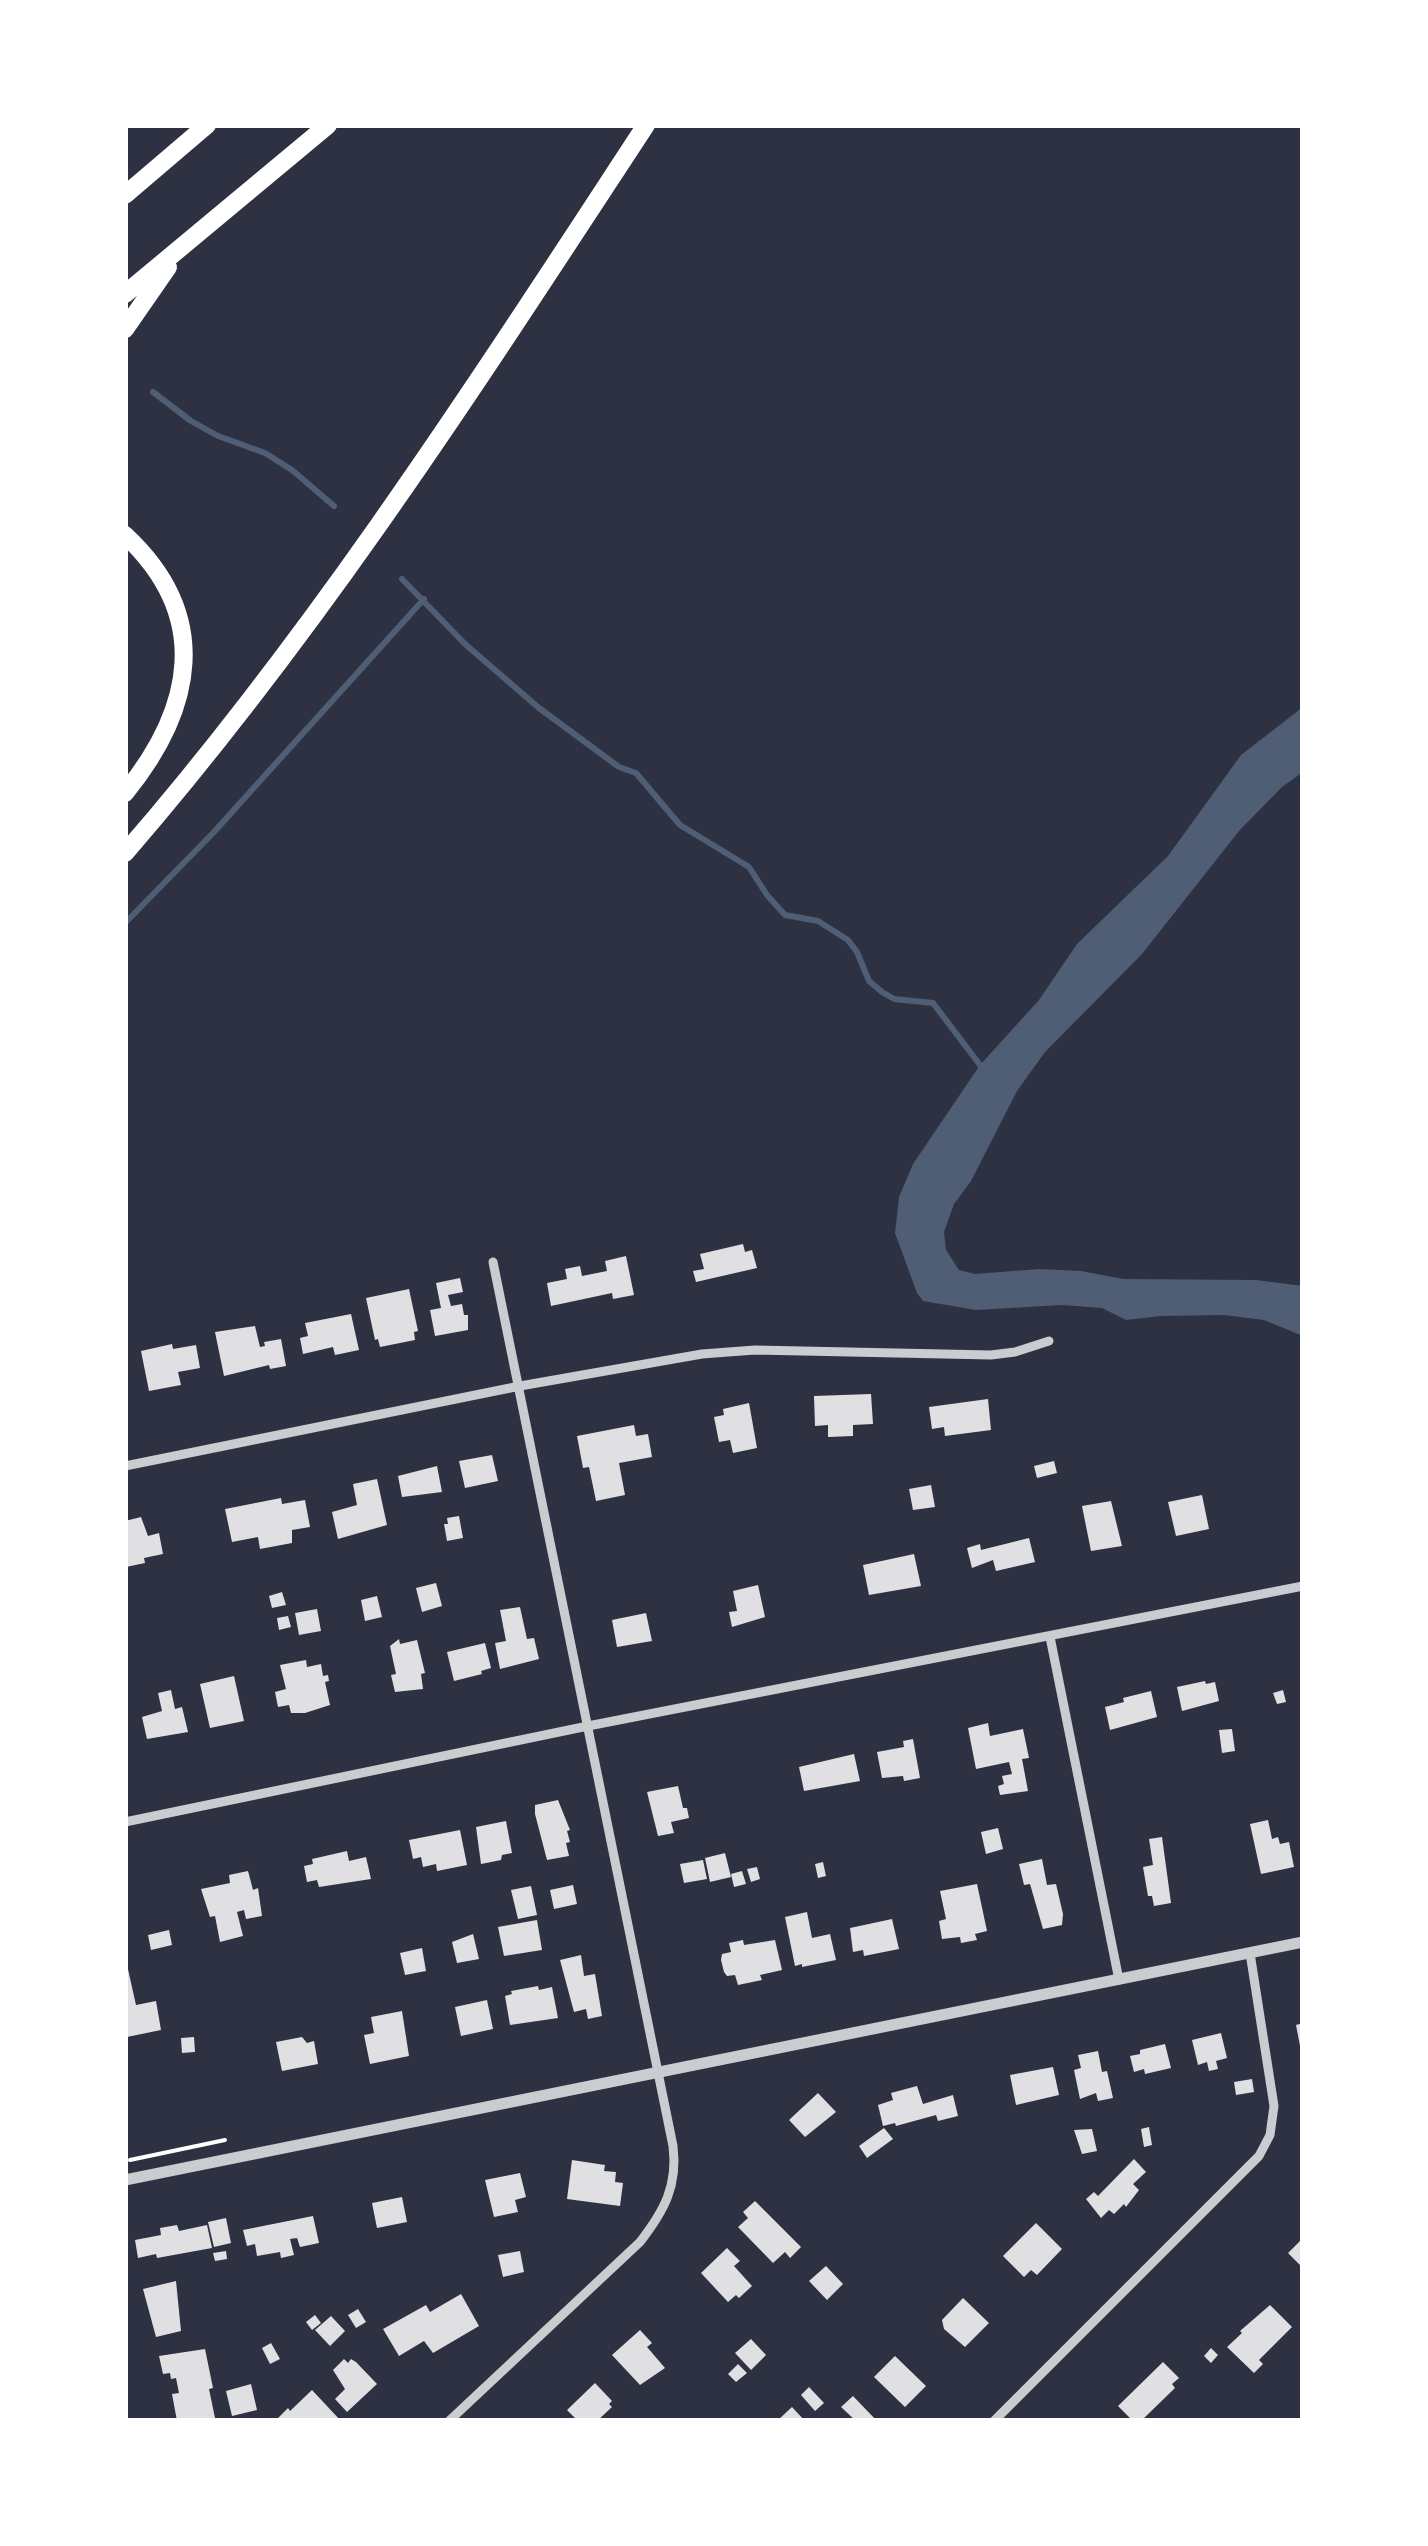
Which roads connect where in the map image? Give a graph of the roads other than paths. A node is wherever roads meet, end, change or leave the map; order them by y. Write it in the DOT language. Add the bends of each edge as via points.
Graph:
graph roads {
  1 [pos="207,125"];
  2 [pos="328,125"];
  3 [pos="646,125"];
  4 [pos="125,195"];
  5 [pos="182,246"];
  6 [pos="125,294"];
  7 [pos="125,329"];
  8 [pos="125,535"];
  9 [pos="125,793"];
  10 [pos="125,853"];
  11 [pos="492,1262"];
  12 [pos="1049,1341"];
  13 [pos="520,1386"];
  14 [pos="125,1466"];
  15 [pos="1303,1586"];
  16 [pos="1050,1637"];
  17 [pos="588,1726"];
  18 [pos="125,1822"];
  19 [pos="1303,1942"];
  20 [pos="1250,1953"];
  21 [pos="1119,1980"];
  22 [pos="658,2072"];
  23 [pos="125,2180"];
  24 [pos="449,2421"];
  25 [pos="994,2421"];
  1 -- 4 [label="highway"];
  2 -- 5 [label="highway"];
  3 -- 10 [label="highway" via="373,536"];
  5 -- 6 [label="highway"];
  5 -- 7 [label="highway"];
  8 -- 9 [label="highway" via="168,588 183,660 171,723"];
  11 -- 13 [label="street"];
  12 -- 13 [label="street" via="991,1355 702,1354"];
  13 -- 14 [label="street"];
  13 -- 17 [label="street"];
  15 -- 16 [label="street"];
  16 -- 17 [label="street"];
  16 -- 21 [label="street"];
  17 -- 18 [label="street"];
  17 -- 22 [label="street"];
  19 -- 20 [label="street"];
  20 -- 21 [label="street"];
  20 -- 25 [label="street" via="1274,2106 1259,2156"];
  21 -- 22 [label="street"];
  22 -- 23 [label="street"];
  22 -- 24 [label="street" via="675,2161 664,2207 626,2256"];
}
